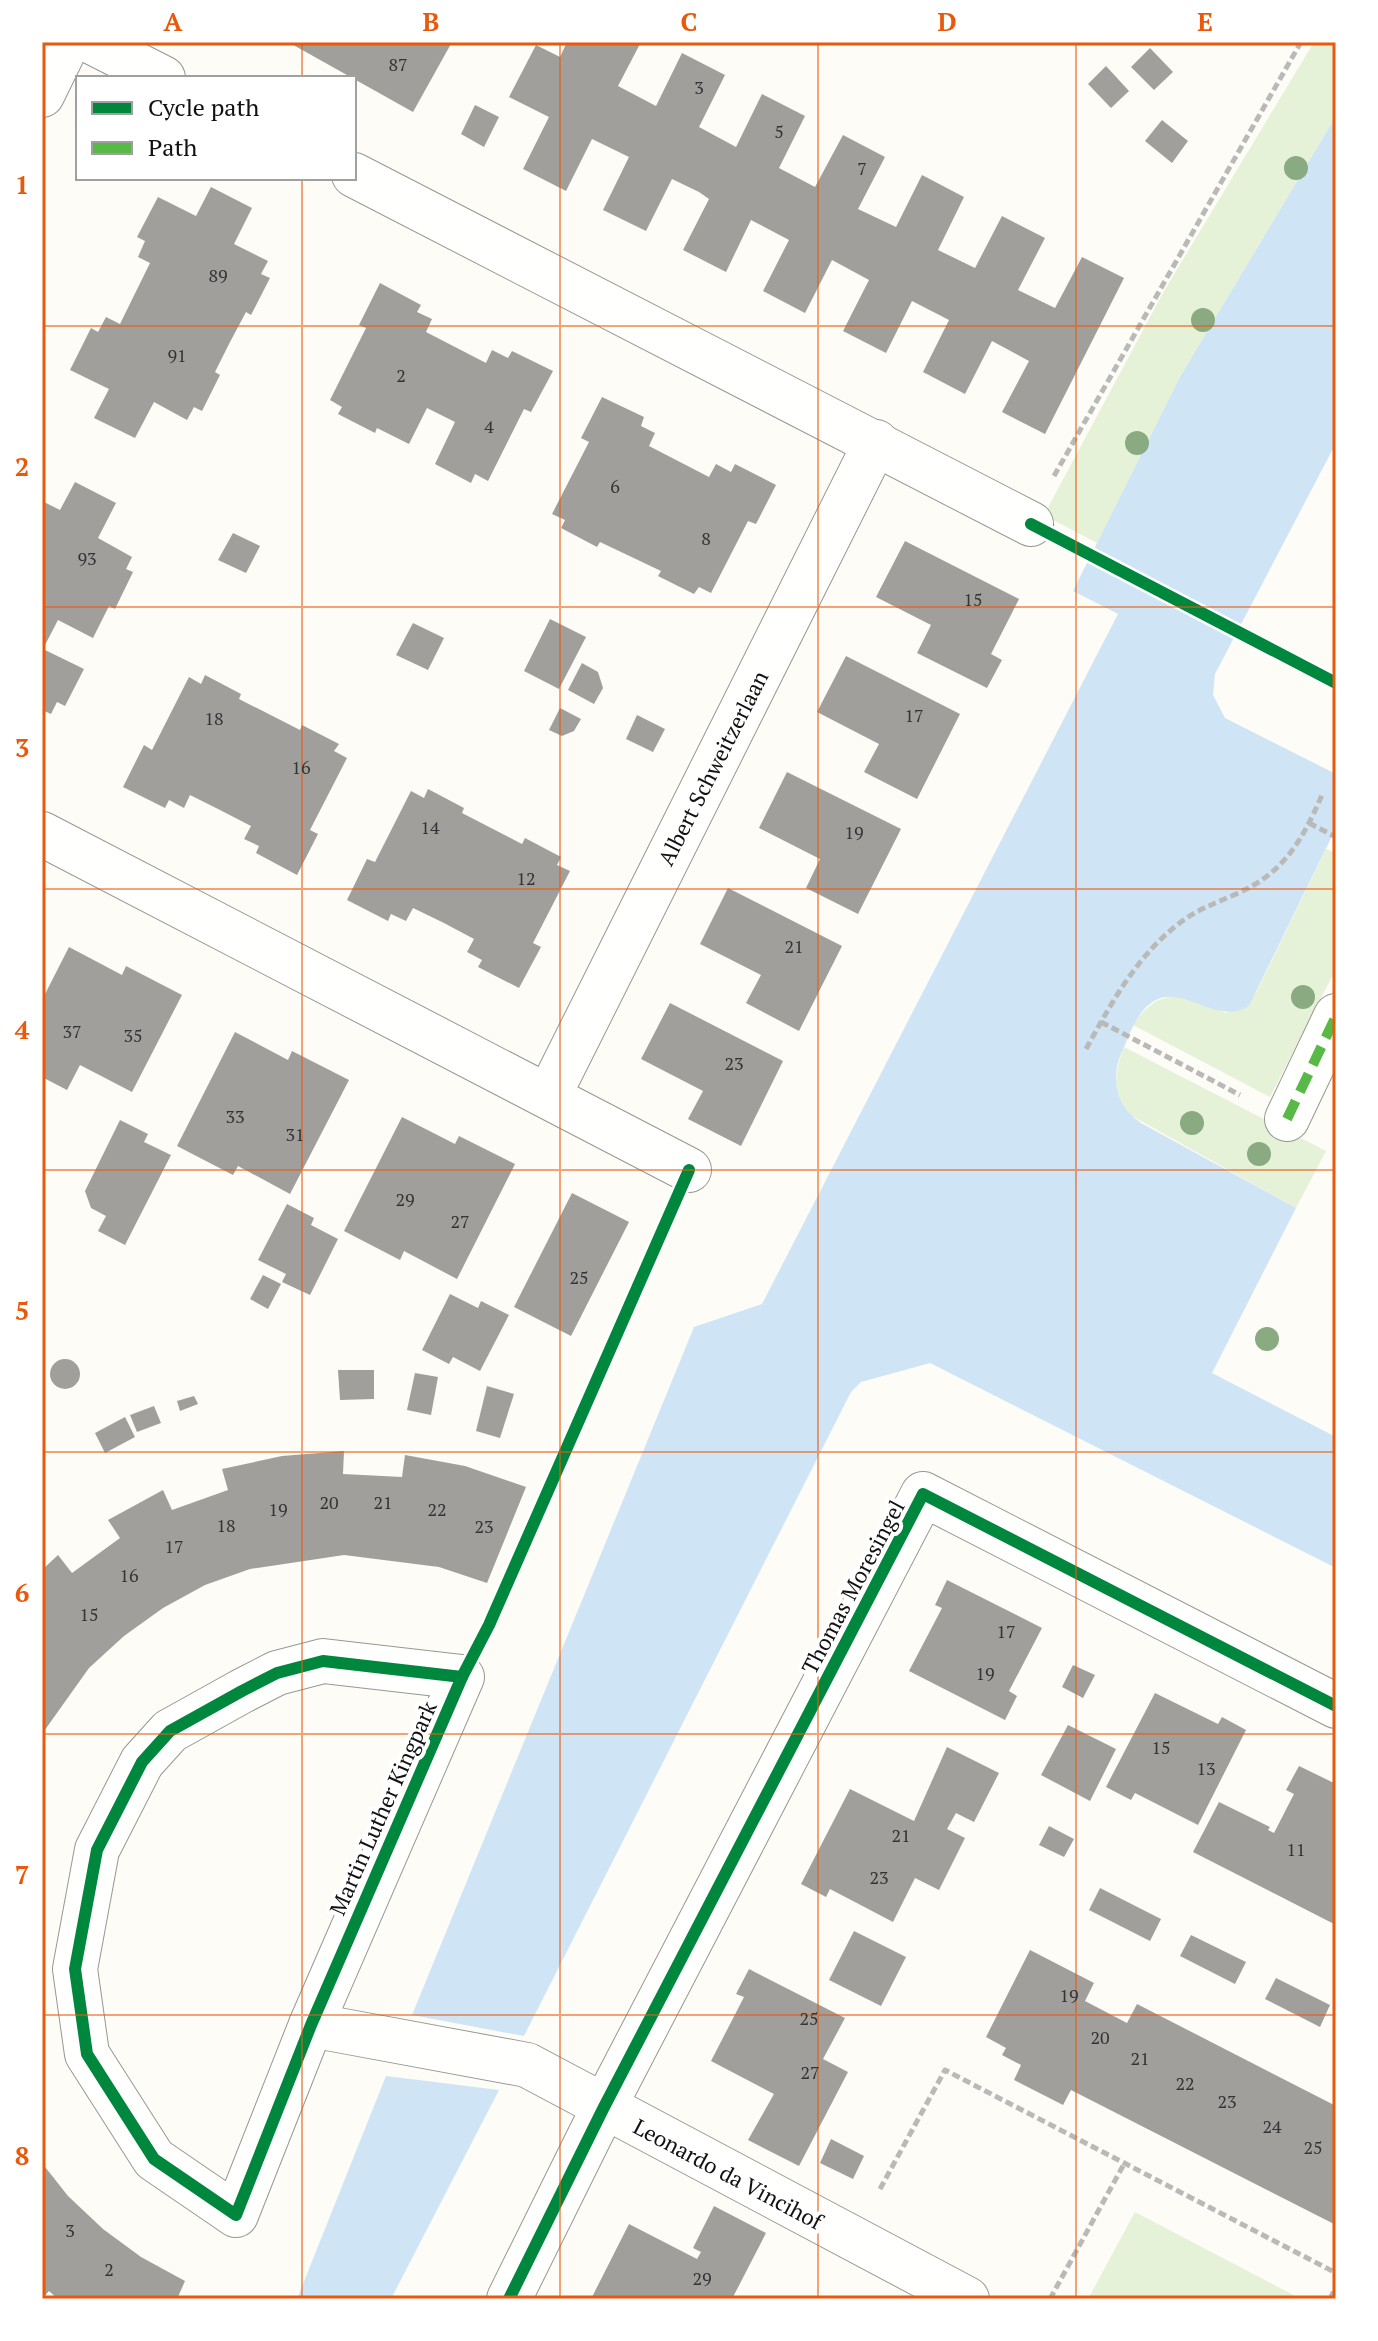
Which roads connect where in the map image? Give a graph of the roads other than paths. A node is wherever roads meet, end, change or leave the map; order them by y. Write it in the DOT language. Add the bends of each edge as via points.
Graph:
graph roads {
  1 [pos="68,42"];
  2 [pos="92,42"];
  3 [pos="159,76"];
  4 [pos="42,95"];
  5 [pos="356,176"];
  6 [pos="876,442"];
  7 [pos="1031,524"];
  8 [pos="42,834"];
  9 [pos="1336,1016"];
  10 [pos="549,1095"];
  11 [pos="1287,1119"];
  12 [pos="689,1170"];
  13 [pos="1336,1706"];
  14 [pos="311,2025"];
  15 [pos="603,2109"];
  16 [pos="509,2299"];
  17 [pos="967,2299"];
  1 -- 4 [label="street"];
  2 -- 3 [label="street"];
  5 -- 6 [label="street"];
  6 -- 7 [label="street"];
  6 -- 10 [label="street, Albert Schweitzerlaan"];
  8 -- 10 [label="street"];
  9 -- 11 [label="street"];
  10 -- 12 [label="street"];
  13 -- 15 [label="street, Thomas Moresingel" via="923,1494"];
  14 -- 14 [label="street, Martin Luther Kingpark" via="449,1706 462,1677 323,1661 277,1673 170,1731 142,1762 97,1850 75,1969 87,2054 154,2159 236,2215"];
  14 -- 15 [label="street, Leonardo da Vincihof" via="527,2065"];
  15 -- 16 [label="street"];
  15 -- 17 [label="street, Leonardo da Vincihof"];
}
